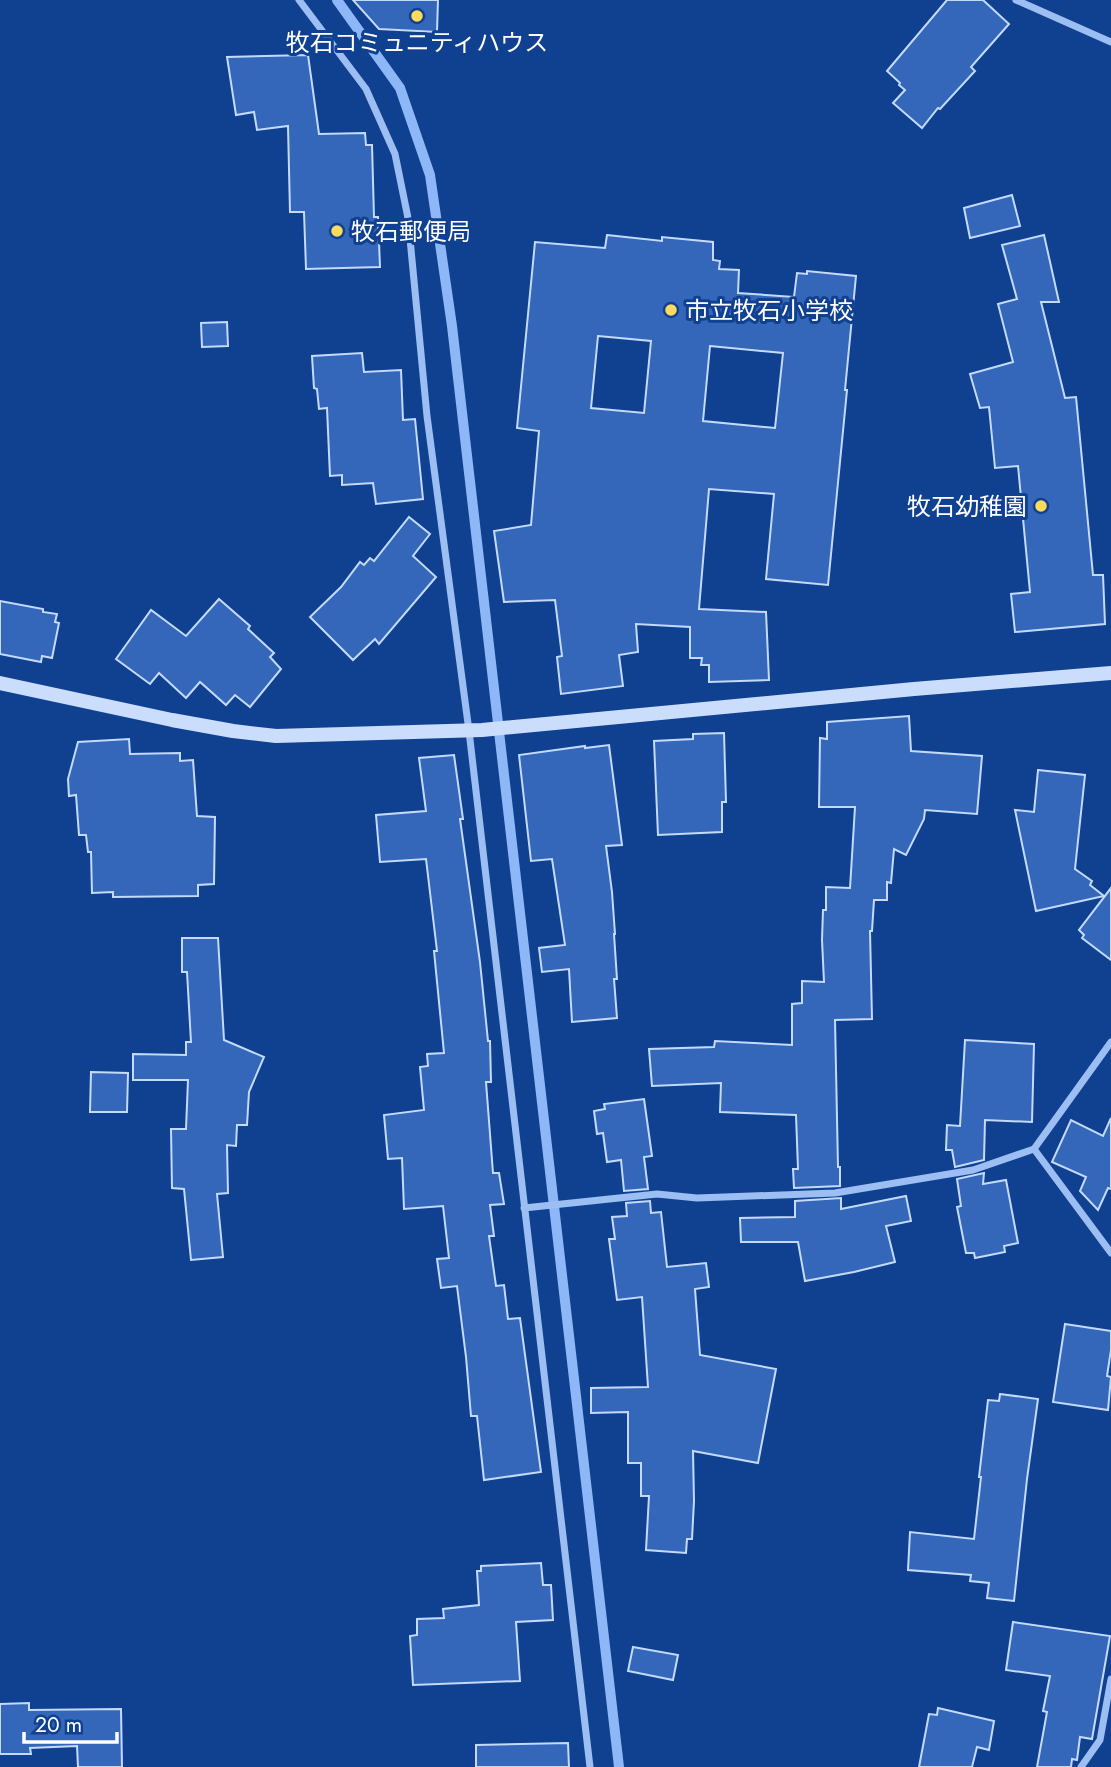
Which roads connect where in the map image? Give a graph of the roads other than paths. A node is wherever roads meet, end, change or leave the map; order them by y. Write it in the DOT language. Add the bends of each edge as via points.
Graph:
graph roads {
  1 [pos="299,0"];
  2 [pos="1016,0"];
  3 [pos="1111,42"];
  4 [pos="1111,673"];
  5 [pos="0,683"];
  6 [pos="469,731"];
  7 [pos="1111,1042"];
  8 [pos="1034,1149"];
  9 [pos="524,1208"];
  10 [pos="1111,1253"];
  11 [pos="1111,1679"];
  12 [pos="590,1767"];
  13 [pos="1081,1767"];
  1 -- 6 [label="street" via="366,89 395,154 408,218 427,416"];
  2 -- 3 [label="street"];
  4 -- 6 [label="street"];
  5 -- 6 [label="street" via="233,732 276,736"];
  6 -- 9 [label="street"];
  7 -- 8 [label="street"];
  8 -- 9 [label="street" via="973,1170 835,1193 697,1198 657,1194"];
  8 -- 10 [label="street"];
  9 -- 12 [label="street"];
  11 -- 13 [label="street" via="1100,1740"];
}
